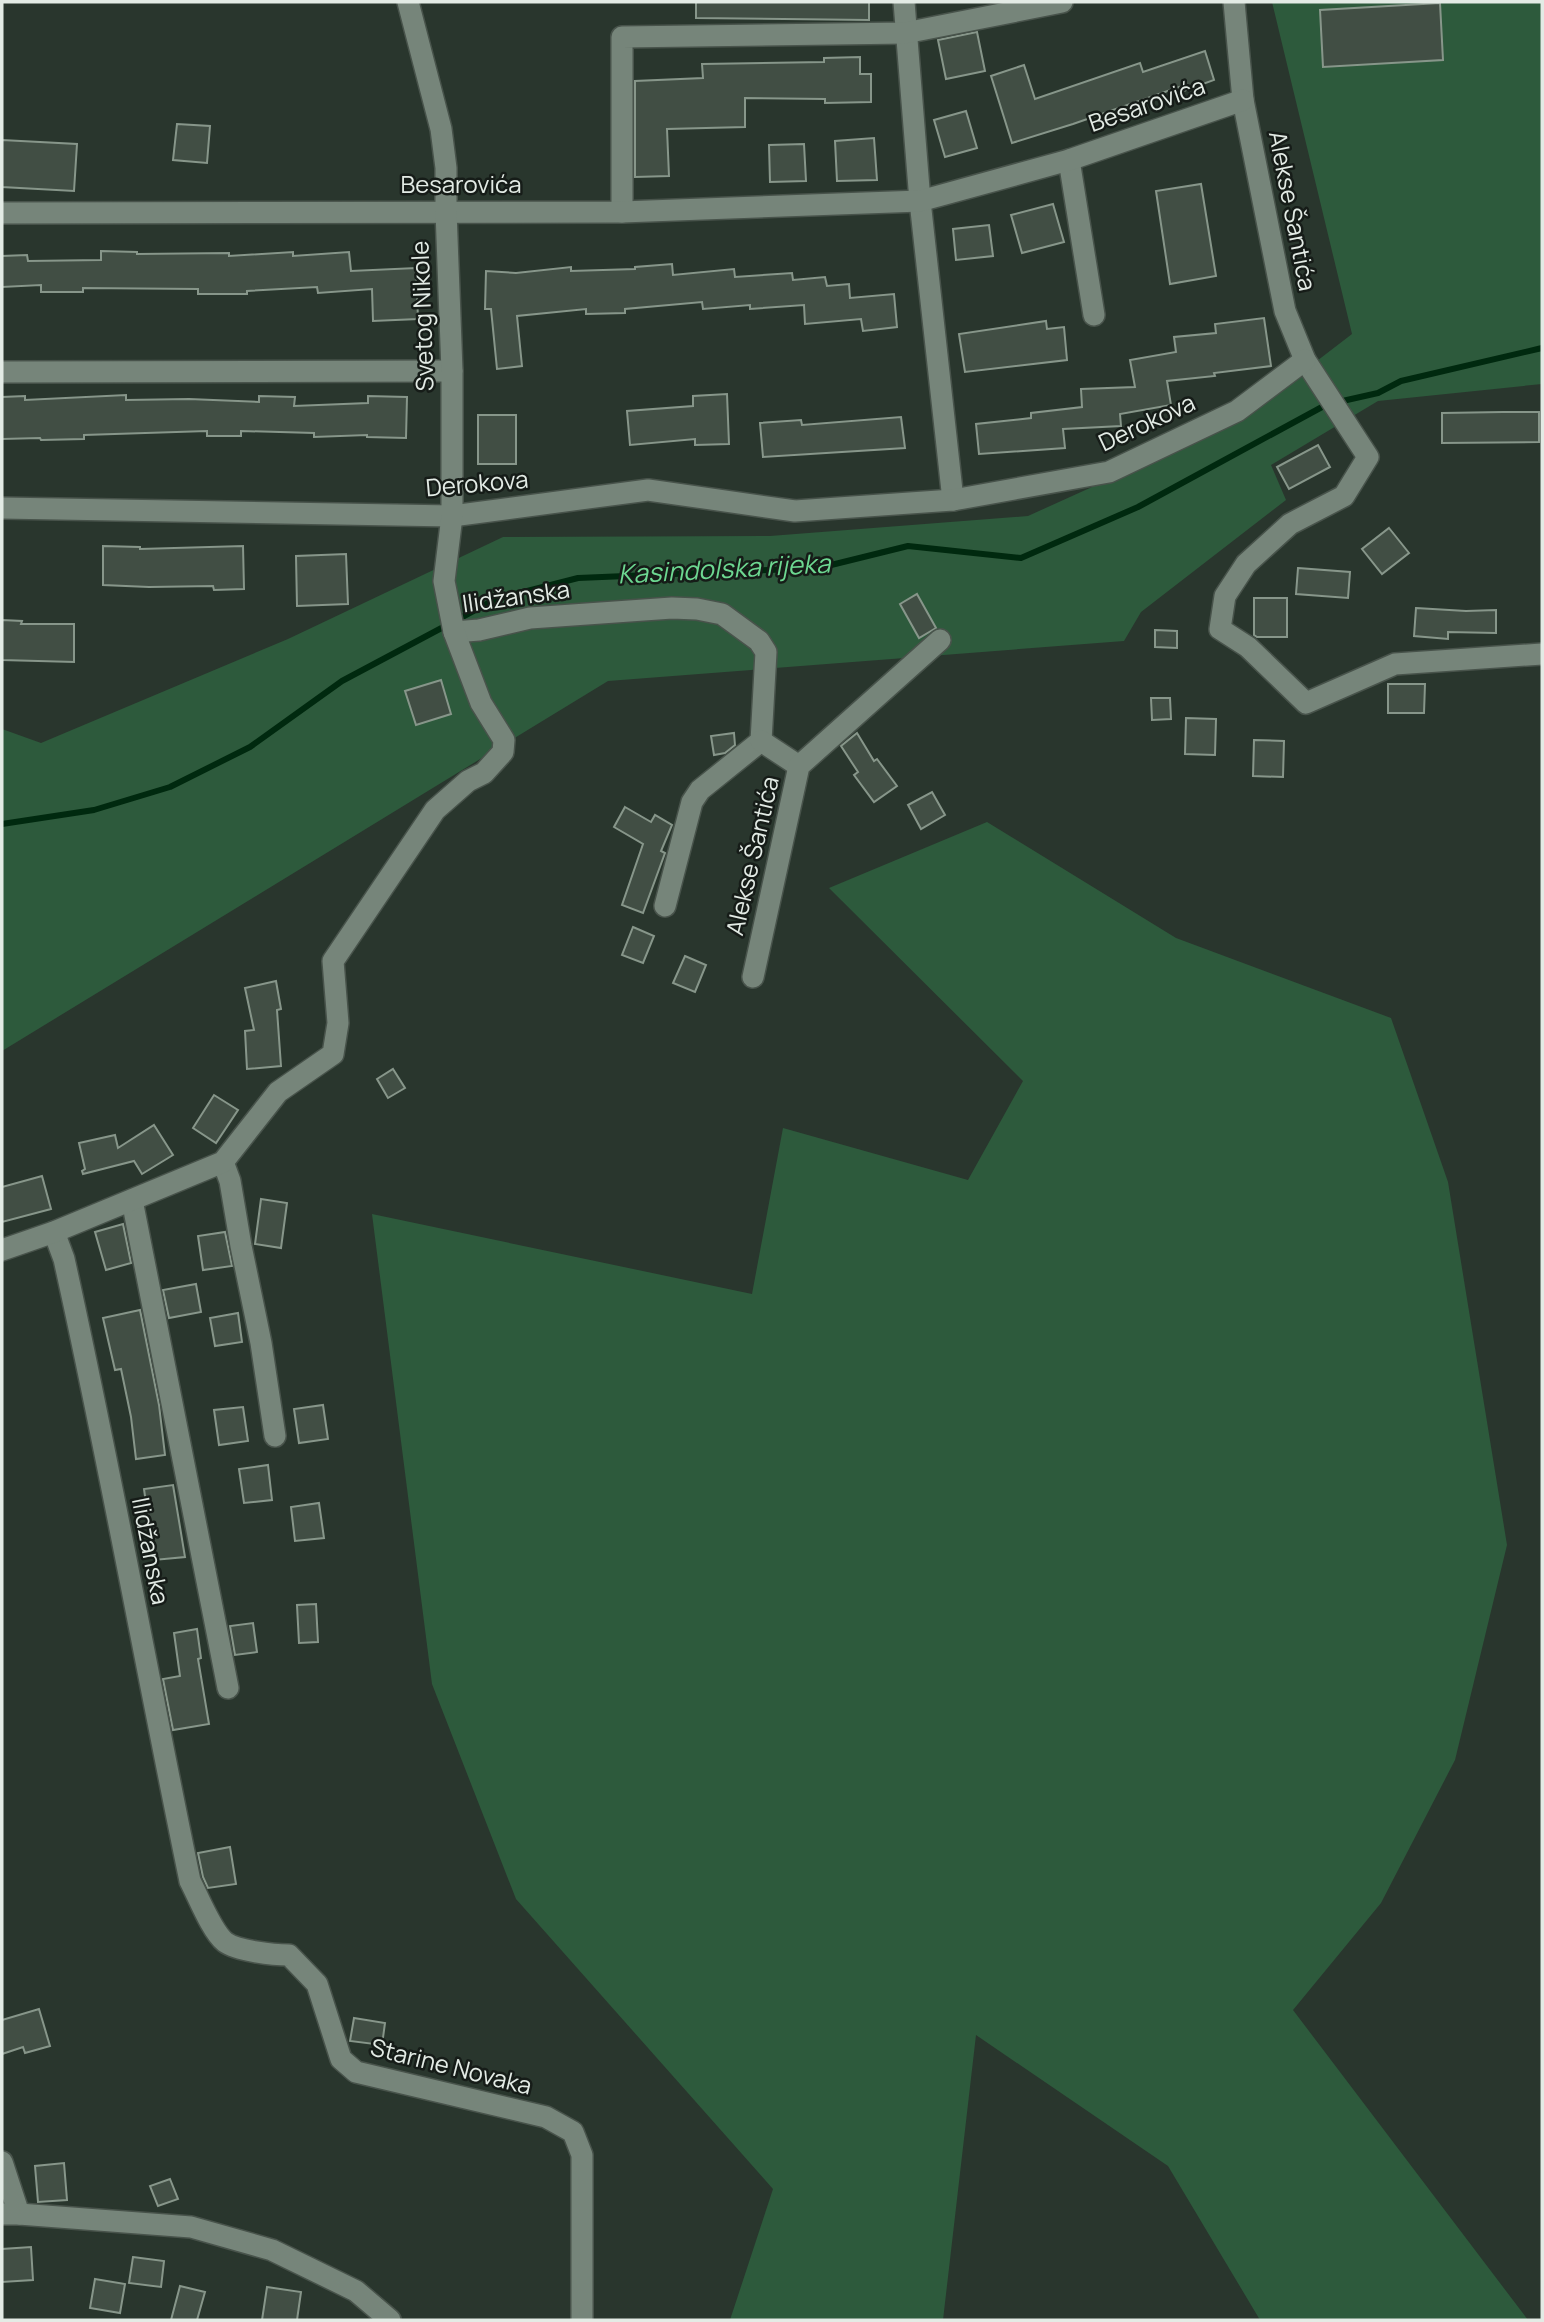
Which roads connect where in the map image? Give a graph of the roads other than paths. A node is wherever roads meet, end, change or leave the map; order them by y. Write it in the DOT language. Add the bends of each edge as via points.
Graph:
graph roads {
  1 [pos="408,2"];
  2 [pos="904,2"];
  3 [pos="1062,2"];
  4 [pos="1234,2"];
  5 [pos="905,33"];
  6 [pos="1243,100"];
  7 [pos="1069,160"];
  8 [pos="919,201"];
  9 [pos="446,211"];
  10 [pos="622,212"];
  11 [pos="2,213"];
  12 [pos="1094,315"];
  13 [pos="1304,360"];
  14 [pos="452,371"];
  15 [pos="2,372"];
  16 [pos="953,500"];
  17 [pos="2,508"];
  18 [pos="452,516"];
  19 [pos="454,632"];
  20 [pos="940,640"];
  21 [pos="1542,654"];
  22 [pos="761,741"];
  23 [pos="799,766"];
  24 [pos="665,905"];
  25 [pos="752,977"];
  26 [pos="223,1162"];
  27 [pos="132,1200"];
  28 [pos="54,1232"];
  29 [pos="2,1250"];
  30 [pos="275,1436"];
  31 [pos="228,1688"];
  32 [pos="190,1881"];
  33 [pos="2,2162"];
  34 [pos="10,2214"];
  35 [pos="390,2320"];
  36 [pos="582,2320"];
  1 -- 9 [label="street, Svetog Nikole" via="442,130"];
  2 -- 5 [label="street"];
  3 -- 5 [label="street"];
  4 -- 6 [label="street, Alekse Šantića"];
  5 -- 8 [label="street"];
  5 -- 10 [label="street" via="622,37"];
  6 -- 7 [label="street, Besarovića"];
  6 -- 13 [label="street, Alekse Šantića" via="1285,311"];
  7 -- 8 [label="street, Besarovića"];
  7 -- 12 [label="street, Besarovića"];
  8 -- 10 [label="street, Besarovića"];
  8 -- 16 [label="street"];
  9 -- 10 [label="street, Besarovića"];
  9 -- 11 [label="street, Besarovića"];
  9 -- 14 [label="street, Svetog Nikole"];
  13 -- 16 [label="street, Derokova" via="1237,411 1109,472"];
  13 -- 21 [label="street, Alekse Šantića" via="1368,457 1345,496 1290,523 1246,564 1225,596 1220,629 1248,648 1306,703 1395,664"];
  14 -- 15 [label="street"];
  14 -- 18 [label="street, Svetog Nikole"];
  16 -- 18 [label="street, Derokova" via="795,511 648,490"];
  17 -- 18 [label="street, Derokova"];
  18 -- 19 [label="street, Svetog Nikole" via="444,581"];
  19 -- 22 [label="street, Ilidžanska" via="530,618 672,608 722,614 766,652"];
  19 -- 26 [label="street, Ilidžanska" via="481,703 504,740 503,752 484,773 435,810 333,961 338,1023 333,1054 278,1092"];
  20 -- 23 [label="street, Alekse Šantića"];
  22 -- 23 [label="street"];
  22 -- 24 [label="street" via="700,790 692,802"];
  23 -- 25 [label="street, Alekse Šantića"];
  26 -- 27 [label="street, Ilidžanska"];
  26 -- 30 [label="street" via="261,1343"];
  27 -- 28 [label="street, Ilidžanska"];
  27 -- 31 [label="street, Ilidžanska"];
  28 -- 29 [label="street, Ilidžanska"];
  28 -- 32 [label="street, Ilidžanska" via="102,1432"];
  32 -- 36 [label="street, Starine Novaka" via="226,1943 264,1954 289,1955 317,1984 341,2059 356,2072 547,2117 573,2132 582,2155"];
  33 -- 34 [label="street"];
  34 -- 35 [label="street" via="191,2227 272,2250 356,2291"];
}
